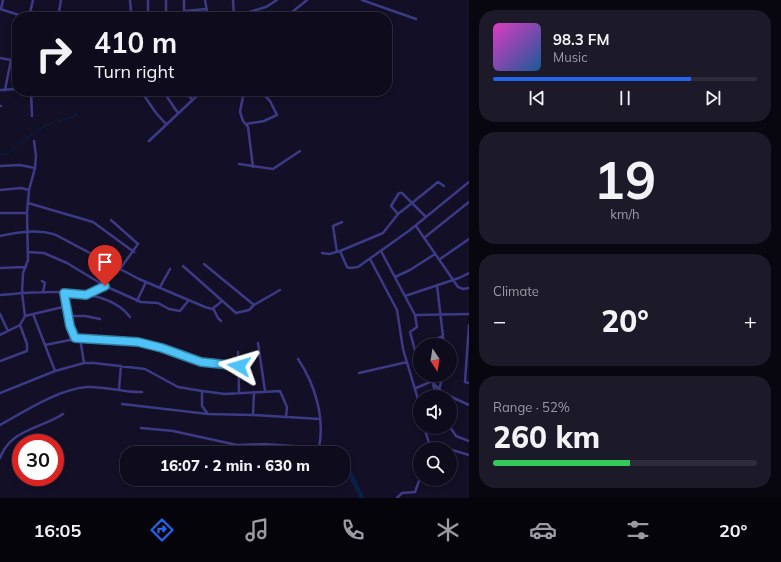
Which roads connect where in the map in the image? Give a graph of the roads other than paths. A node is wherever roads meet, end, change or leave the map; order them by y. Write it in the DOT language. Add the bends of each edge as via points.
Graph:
graph roads {
  1 [pos="3,0"];
  2 [pos="33,0"];
  3 [pos="61,0"];
  4 [pos="130,0"];
  5 [pos="148,0"];
  6 [pos="166,0"];
  7 [pos="184,0"];
  8 [pos="204,0"];
  9 [pos="233,0"];
  10 [pos="277,0"];
  11 [pos="307,0"];
  12 [pos="362,0"];
  13 [pos="272,1"];
  14 [pos="0,9"];
  15 [pos="206,9"];
  16 [pos="30,12"];
  17 [pos="59,12"];
  18 [pos="130,12"];
  19 [pos="148,12"];
  20 [pos="166,12"];
  21 [pos="185,12"];
  22 [pos="185,12"];
  23 [pos="207,12"];
  24 [pos="234,12"];
  25 [pos="250,12"];
  26 [pos="292,12"];
  27 [pos="12,13"];
  28 [pos="416,19"];
  29 [pos="0,58"];
  30 [pos="10,60"];
  31 [pos="12,89"];
  32 [pos="0,90"];
  33 [pos="5,90"];
  34 [pos="31,96"];
  35 [pos="144,96"];
  36 [pos="167,96"];
  37 [pos="189,96"];
  38 [pos="196,96"];
  39 [pos="243,96"];
  40 [pos="265,96"];
  41 [pos="192,100"];
  42 [pos="178,112"];
  43 [pos="32,116"];
  44 [pos="166,124"];
  45 [pos="246,124"];
  46 [pos="34,141"];
  47 [pos="149,141"];
  48 [pos="300,151"];
  49 [pos="239,164"];
  50 [pos="0,166"];
  51 [pos="253,167"];
  52 [pos="35,168"];
  53 [pos="469,182"];
  54 [pos="444,186"];
  55 [pos="0,190"];
  56 [pos="29,190"];
  57 [pos="469,202"];
  58 [pos="28,203"];
  59 [pos="412,203"];
  60 [pos="0,213"];
  61 [pos="27,213"];
  62 [pos="398,214"];
  63 [pos="426,217"];
  64 [pos="111,220"];
  65 [pos="342,222"];
  66 [pos="416,226"];
  67 [pos="28,232"];
  68 [pos="0,236"];
  69 [pos="424,238"];
  70 [pos="469,238"];
  71 [pos="338,251"];
  72 [pos="28,252"];
  73 [pos="134,252"];
  74 [pos="381,252"];
  75 [pos="322,253"];
  76 [pos="435,254"];
  77 [pos="370,259"];
  78 [pos="440,259"];
  79 [pos="204,264"];
  80 [pos="183,266"];
  81 [pos="26,267"];
  82 [pos="0,268"];
  83 [pos="120,269"];
  84 [pos="170,269"];
  85 [pos="469,273"];
  86 [pos="395,277"];
  87 [pos="453,280"];
  88 [pos="42,281"];
  89 [pos="146,282"];
  90 [pos="437,285"];
  91 [pos="105,286"];
  92 [pos="160,287"];
  93 [pos="469,288"];
  94 [pos="280,290"];
  95 [pos="43,292"];
  96 [pos="64,293"];
  97 [pos="22,294"];
  98 [pos="0,295"];
  99 [pos="86,295"];
  100 [pos="405,296"];
  101 [pos="189,300"];
  102 [pos="137,301"];
  103 [pos="222,302"];
  104 [pos="254,305"];
  105 [pos="67,306"];
  106 [pos="213,308"];
  107 [pos="0,314"];
  108 [pos="33,314"];
  109 [pos="469,314"];
  110 [pos="415,315"];
  111 [pos="440,315"];
  112 [pos="25,316"];
  113 [pos="68,316"];
  114 [pos="130,317"];
  115 [pos="100,319"];
  116 [pos="221,321"];
  117 [pos="20,325"];
  118 [pos="469,325"];
  119 [pos="8,331"];
  120 [pos="0,335"];
  121 [pos="443,336"];
  122 [pos="75,338"];
  123 [pos="80,338"];
  124 [pos="439,338"];
  125 [pos="258,343"];
  126 [pos="413,343"];
  127 [pos="45,345"];
  128 [pos="469,348"];
  129 [pos="238,352"];
  130 [pos="298,359"];
  131 [pos="0,361"];
  132 [pos="407,362"];
  133 [pos="84,363"];
  134 [pos="121,366"];
  135 [pos="239,366"];
  136 [pos="55,371"];
  137 [pos="359,373"];
  138 [pos="430,382"];
  139 [pos="442,382"];
  140 [pos="469,383"];
  141 [pos="433,385"];
  142 [pos="416,388"];
  143 [pos="119,389"];
  144 [pos="435,390"];
  145 [pos="440,390"];
  146 [pos="202,391"];
  147 [pos="265,391"];
  148 [pos="142,392"];
  149 [pos="239,392"];
  150 [pos="254,392"];
  151 [pos="0,393"];
  152 [pos="457,399"];
  153 [pos="122,404"];
  154 [pos="469,406"];
  155 [pos="63,414"];
  156 [pos="208,414"];
  157 [pos="253,415"];
  158 [pos="286,417"];
  159 [pos="320,419"];
  160 [pos="0,425"];
  161 [pos="141,428"];
  162 [pos="455,434"];
  163 [pos="469,441"];
  164 [pos="457,452"];
  165 [pos="469,455"];
  166 [pos="0,458"];
  167 [pos="417,486"];
  168 [pos="397,498"];
  1 -- 14 [label="street"];
  2 -- 16 [label="street"];
  3 -- 17 [label="street"];
  4 -- 18 [label="street"];
  5 -- 19 [label="street"];
  6 -- 20 [label="street"];
  7 -- 21 [label="street"];
  8 -- 15 [label="street"];
  9 -- 24 [label="street"];
  10 -- 13 [label="street"];
  11 -- 26 [label="street"];
  12 -- 28 [label="street"];
  13 -- 25 [label="street" via="266,7"];
  14 -- 27 [label="street"];
  15 -- 22 [label="street"];
  15 -- 23 [label="street"];
  29 -- 30 [label="street"];
  30 -- 33 [label="street"];
  31 -- 33 [label="street"];
  32 -- 33 [label="street"];
  34 -- 43 [label="street"];
  35 -- 44 [label="street"];
  36 -- 42 [label="street"];
  37 -- 41 [label="street"];
  38 -- 41 [label="street"];
  39 -- 45 [label="street" via="239,108"];
  40 -- 45 [label="street" via="277,115 264,121"];
  41 -- 42 [label="street"];
  42 -- 44 [label="street"];
  44 -- 47 [label="street"];
  45 -- 51 [label="street" via="251,139"];
  46 -- 52 [label="street"];
  48 -- 51 [label="street" via="273,169"];
  49 -- 51 [label="street"];
  50 -- 52 [label="street" via="20,165"];
  52 -- 56 [label="street"];
  53 -- 63 [label="street"];
  54 -- 59 [label="street" via="438,182"];
  55 -- 56 [label="street"];
  56 -- 58 [label="street"];
  57 -- 69 [label="street"];
  58 -- 61 [label="street"];
  58 -- 73 [label="street" via="93,222"];
  59 -- 62 [label="street"];
  59 -- 62 [label="street" via="399,193 391,205"];
  59 -- 63 [label="street"];
  60 -- 61 [label="street"];
  61 -- 67 [label="street"];
  62 -- 71 [label="street" via="384,233"];
  63 -- 66 [label="street"];
  64 -- 73 [label="street" via="138,244"];
  65 -- 71 [label="street" via="333,226"];
  66 -- 69 [label="street"];
  66 -- 74 [label="street"];
  67 -- 68 [label="street"];
  67 -- 72 [label="street"];
  67 -- 83 [label="street" via="39,231 56,235"];
  69 -- 76 [label="street"];
  70 -- 78 [label="street"];
  71 -- 75 [label="street"];
  71 -- 77 [label="street" via="346,266 350,268 358,267"];
  72 -- 81 [label="street"];
  72 -- 91 [label="street" via="44,253 67,262"];
  73 -- 83 [label="street"];
  74 -- 77 [label="street"];
  74 -- 86 [label="street"];
  76 -- 78 [label="street"];
  76 -- 86 [label="street"];
  77 -- 132 [label="street" via="397,310"];
  78 -- 87 [label="street"];
  79 -- 104 [label="street"];
  80 -- 103 [label="street"];
  81 -- 82 [label="street"];
  81 -- 97 [label="street" via="23,273"];
  83 -- 89 [label="street"];
  84 -- 92 [label="street"];
  85 -- 87 [label="street"];
  86 -- 100 [label="street"];
  87 -- 90 [label="street"];
  87 -- 93 [label="street" via="460,288"];
  88 -- 95 [label="street" via="45,283"];
  89 -- 92 [label="street"];
  89 -- 102 [label="street"];
  90 -- 100 [label="street"];
  90 -- 111 [label="street"];
  91 -- 99 [label="street"];
  91 -- 102 [label="street"];
  92 -- 101 [label="street"];
  94 -- 104 [label="street"];
  95 -- 96 [label="street"];
  95 -- 97 [label="street"];
  96 -- 99 [label="street"];
  96 -- 105 [label="street"];
  97 -- 98 [label="street"];
  97 -- 112 [label="street"];
  99 -- 114 [label="street" via="119,307"];
  100 -- 110 [label="street"];
  101 -- 102 [label="street" via="180,311 158,303"];
  101 -- 106 [label="street"];
  103 -- 104 [label="street" via="237,314 249,310"];
  103 -- 106 [label="street"];
  105 -- 108 [label="street"];
  105 -- 113 [label="street"];
  106 -- 116 [label="street"];
  107 -- 119 [label="street"];
  108 -- 112 [label="street"];
  108 -- 127 [label="street"];
  109 -- 111 [label="street"];
  110 -- 111 [label="street"];
  110 -- 126 [label="street" via="418,328 410,332"];
  111 -- 121 [label="street"];
  112 -- 117 [label="street"];
  113 -- 115 [label="street"];
  113 -- 122 [label="street"];
  117 -- 119 [label="street"];
  117 -- 131 [label="street" via="27,351"];
  118 -- 128 [label="street"];
  119 -- 120 [label="street"];
  121 -- 124 [label="street"];
  122 -- 123 [label="street"];
  122 -- 127 [label="street"];
  123 -- 133 [label="street"];
  123 -- 135 [label="street" via="138,342 195,360"];
  125 -- 147 [label="street"];
  127 -- 136 [label="street"];
  128 -- 140 [label="street" via="465,382"];
  129 -- 135 [label="street"];
  130 -- 159 [label="street" via="310,378"];
  132 -- 137 [label="street"];
  132 -- 142 [label="street"];
  133 -- 134 [label="street"];
  133 -- 136 [label="street"];
  134 -- 143 [label="street"];
  134 -- 146 [label="street" via="145,369 178,387"];
  135 -- 149 [label="street"];
  136 -- 151 [label="street"];
  138 -- 141 [label="street"];
  138 -- 142 [label="street"];
  139 -- 145 [label="street"];
  141 -- 144 [label="street"];
  141 -- 145 [label="street"];
  143 -- 148 [label="street"];
  143 -- 160 [label="street" via="76,389"];
  146 -- 149 [label="street" via="225,394"];
  146 -- 156 [label="street" via="202,406"];
  147 -- 150 [label="street"];
  147 -- 158 [label="street" via="282,392 287,407"];
  149 -- 150 [label="street"];
  150 -- 157 [label="street"];
  152 -- 154 [label="street"];
  153 -- 156 [label="street"];
  155 -- 166 [label="street" via="17,436 5,447"];
  156 -- 157 [label="street"];
  157 -- 158 [label="street"];
  158 -- 159 [label="street"];
  159 -- 161 [label="street" via="318,449 265,444 237,445 173,431"];
  162 -- 163 [label="street"];
  164 -- 165 [label="street"];
  167 -- 168 [label="street" via="414,493 402,493"];
}
